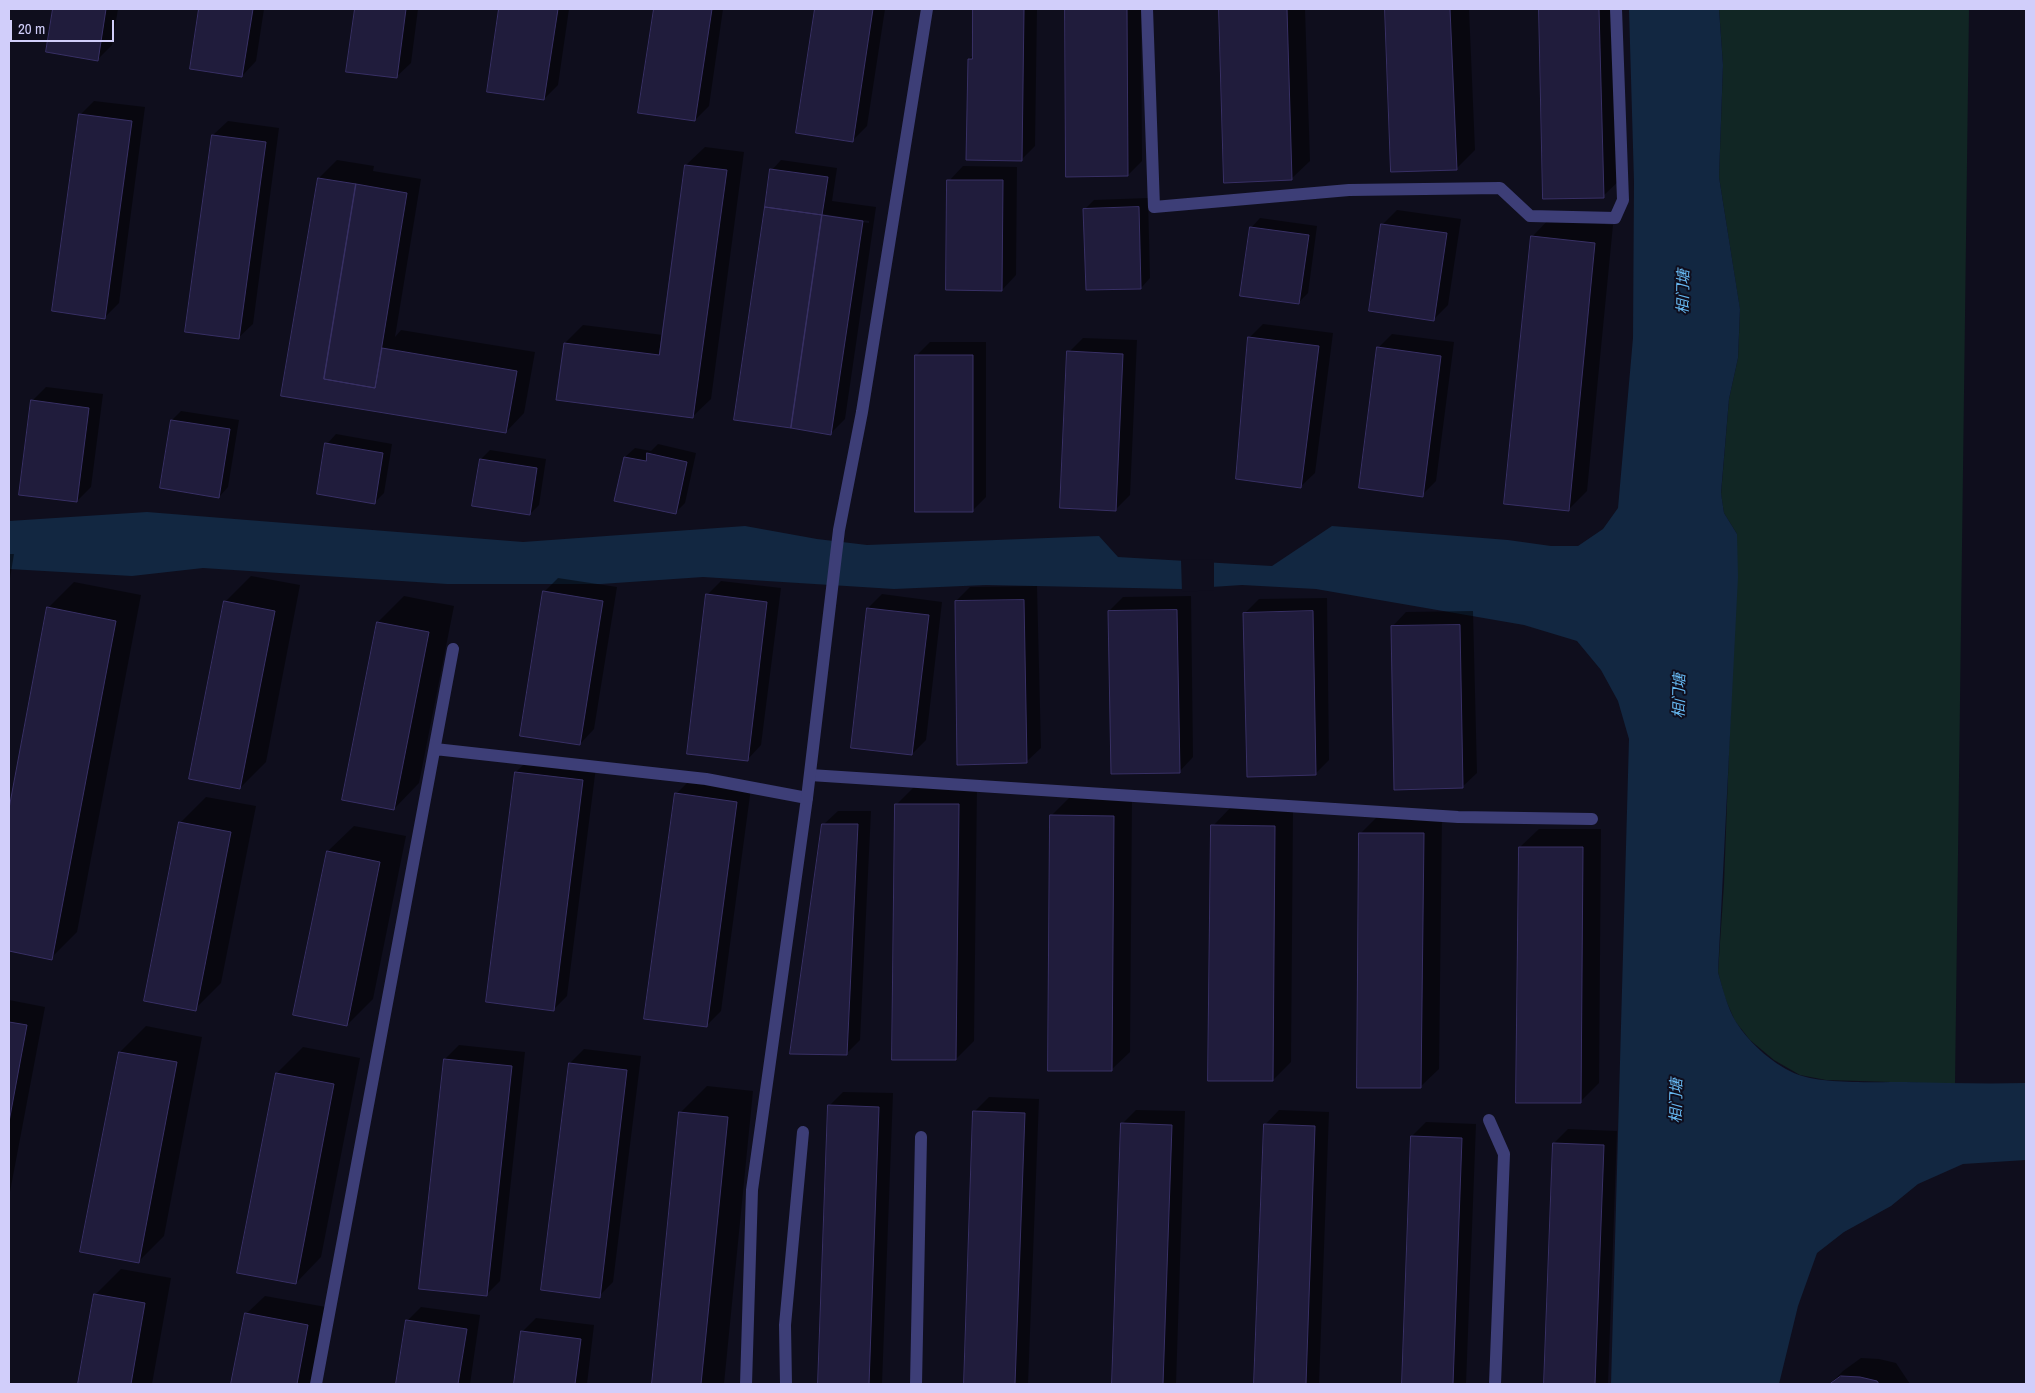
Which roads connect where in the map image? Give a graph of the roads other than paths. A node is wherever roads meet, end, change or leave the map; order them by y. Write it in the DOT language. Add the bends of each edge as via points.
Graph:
graph roads {
  1 [pos="927,9"];
  2 [pos="1147,9"];
  3 [pos="1616,9"];
  4 [pos="453,649"];
  5 [pos="434,749"];
  6 [pos="810,775"];
  7 [pos="807,798"];
  8 [pos="1592,819"];
  9 [pos="1489,1120"];
  10 [pos="803,1132"];
  11 [pos="920,1137"];
  12 [pos="316,1384"];
  13 [pos="746,1384"];
  14 [pos="786,1384"];
  15 [pos="916,1384"];
  16 [pos="1495,1384"];
  1 -- 6 [label="street" via="862,412 839,530"];
  2 -- 3 [label="street" via="1154,207 1349,190 1500,188 1530,216 1615,218 1623,200"];
  4 -- 5 [label="street"];
  5 -- 7 [label="street" via="706,779"];
  5 -- 12 [label="street"];
  6 -- 7 [label="street"];
  6 -- 8 [label="street" via="1458,817"];
  7 -- 13 [label="street" via="752,1190"];
  9 -- 16 [label="street" via="1504,1154"];
  10 -- 14 [label="street" via="785,1325"];
  11 -- 15 [label="street"];
}
